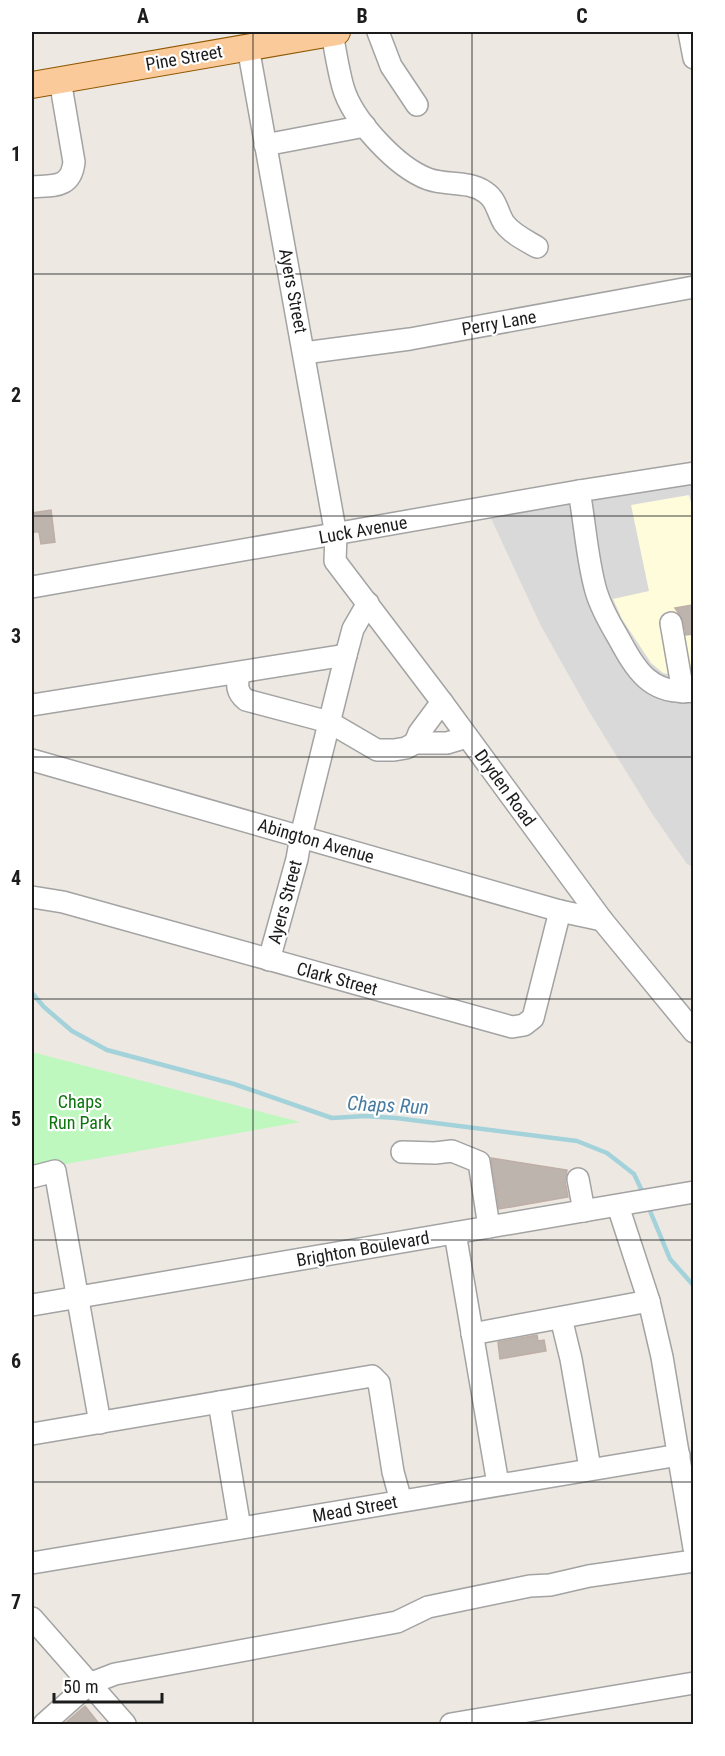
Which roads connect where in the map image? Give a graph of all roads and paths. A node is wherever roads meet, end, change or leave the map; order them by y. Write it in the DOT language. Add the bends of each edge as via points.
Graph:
graph roads {
  1 [pos="378,32"];
  2 [pos="689,32"];
  3 [pos="324,33"];
  4 [pos="248,47"];
  5 [pos="693,58"];
  6 [pos="60,80"];
  7 [pos="32,85"];
  8 [pos="417,105"];
  9 [pos="365,126"];
  10 [pos="265,145"];
  11 [pos="32,188"];
  12 [pos="537,247"];
  13 [pos="693,287"];
  14 [pos="304,353"];
  15 [pos="693,473"];
  16 [pos="579,491"];
  17 [pos="336,535"];
  18 [pos="32,587"];
  19 [pos="368,603"];
  20 [pos="671,622"];
  21 [pos="346,655"];
  22 [pos="239,673"];
  23 [pos="688,691"];
  24 [pos="442,702"];
  25 [pos="32,705"];
  26 [pos="329,722"];
  27 [pos="467,737"];
  28 [pos="415,743"];
  29 [pos="32,760"];
  30 [pos="300,836"];
  31 [pos="32,897"];
  32 [pos="560,911"];
  33 [pos="602,920"];
  34 [pos="270,960"];
  35 [pos="693,1032"];
  36 [pos="402,1152"];
  37 [pos="32,1177"];
  38 [pos="578,1179"];
  39 [pos="693,1192"];
  40 [pos="625,1204"];
  41 [pos="584,1211"];
  42 [pos="489,1227"];
  43 [pos="455,1233"];
  44 [pos="77,1298"];
  45 [pos="650,1301"];
  46 [pos="32,1305"];
  47 [pos="561,1318"];
  48 [pos="472,1335"];
  49 [pos="219,1402"];
  50 [pos="100,1424"];
  51 [pos="32,1434"];
  52 [pos="679,1455"];
  53 [pos="590,1468"];
  54 [pos="498,1484"];
  55 [pos="401,1501"];
  56 [pos="240,1528"];
  57 [pos="693,1548"];
  58 [pos="693,1561"];
  59 [pos="32,1563"];
  60 [pos="32,1618"];
  61 [pos="693,1683"];
  62 [pos="89,1684"];
  63 [pos="44,1725"];
  64 [pos="125,1725"];
  65 [pos="451,1725"];
  1 -- 8 [label="street" via="391,66"];
  2 -- 5 [label="street"];
  3 -- 4 [label="main road, Pine Street"];
  3 -- 9 [label="street" via="343,88"];
  4 -- 6 [label="main road, Pine Street"];
  4 -- 10 [label="street, Ayers Street"];
  6 -- 7 [label="main road, Pine Street"];
  6 -- 11 [label="street" via="73,172 68,181"];
  9 -- 10 [label="street"];
  9 -- 12 [label="street" via="392,155 422,177 468,184 486,192 496,202 507,227"];
  10 -- 14 [label="street, Ayers Street"];
  13 -- 14 [label="street, Perry Lane" via="410,339"];
  14 -- 17 [label="street, Ayers Street"];
  15 -- 16 [label="street, Luck Avenue"];
  16 -- 17 [label="street, Luck Avenue"];
  16 -- 23 [label="street" via="601,608 635,668 664,690"];
  17 -- 18 [label="street, Luck Avenue"];
  17 -- 19 [label="street, Dryden Road" via="335,561"];
  19 -- 21 [label="street, Ayers Street" via="353,629"];
  19 -- 24 [label="street, Dryden Road"];
  20 -- 23 [label="street"];
  21 -- 22 [label="street"];
  21 -- 26 [label="street, Ayers Street"];
  22 -- 25 [label="street"];
  22 -- 26 [label="street" via="239,694 246,700"];
  24 -- 27 [label="street, Dryden Road"];
  24 -- 28 [label="street"];
  26 -- 28 [label="street" via="377,750 406,748"];
  26 -- 30 [label="street, Ayers Street"];
  27 -- 28 [label="street" via="447,743"];
  27 -- 33 [label="street, Dryden Road"];
  29 -- 30 [label="street, Abington Avenue"];
  30 -- 32 [label="street, Abington Avenue"];
  30 -- 34 [label="street, Ayers Street"];
  31 -- 34 [label="street, Clark Street" via="63,902"];
  32 -- 33 [label="street, Abington Avenue"];
  32 -- 34 [label="street, Clark Street" via="533,1018 524,1025 512,1027"];
  33 -- 35 [label="street, Dryden Road"];
  36 -- 42 [label="street" via="452,1151 478,1162"];
  37 -- 44 [label="street" via="55,1171"];
  38 -- 41 [label="street"];
  39 -- 40 [label="street, Brighton Boulevard"];
  40 -- 41 [label="street, Brighton Boulevard"];
  40 -- 45 [label="street"];
  41 -- 42 [label="street, Brighton Boulevard"];
  42 -- 43 [label="street, Brighton Boulevard"];
  43 -- 44 [label="street, Brighton Boulevard"];
  43 -- 48 [label="street"];
  44 -- 46 [label="street, Brighton Boulevard"];
  44 -- 50 [label="street"];
  45 -- 47 [label="street"];
  45 -- 52 [label="street"];
  47 -- 48 [label="street"];
  47 -- 53 [label="street"];
  48 -- 54 [label="street"];
  49 -- 50 [label="street"];
  49 -- 55 [label="street" via="372,1376 379,1383"];
  49 -- 56 [label="street"];
  50 -- 51 [label="street"];
  52 -- 53 [label="street, Mead Street"];
  52 -- 57 [label="street"];
  53 -- 54 [label="street, Mead Street"];
  54 -- 55 [label="street, Mead Street"];
  55 -- 56 [label="street, Mead Street"];
  56 -- 59 [label="street, Mead Street"];
  58 -- 62 [label="street" via="530,1586 428,1607 397,1622 134,1670"];
  60 -- 62 [label="street"];
  61 -- 65 [label="street"];
  62 -- 63 [label="street"];
  62 -- 64 [label="street"];
}
